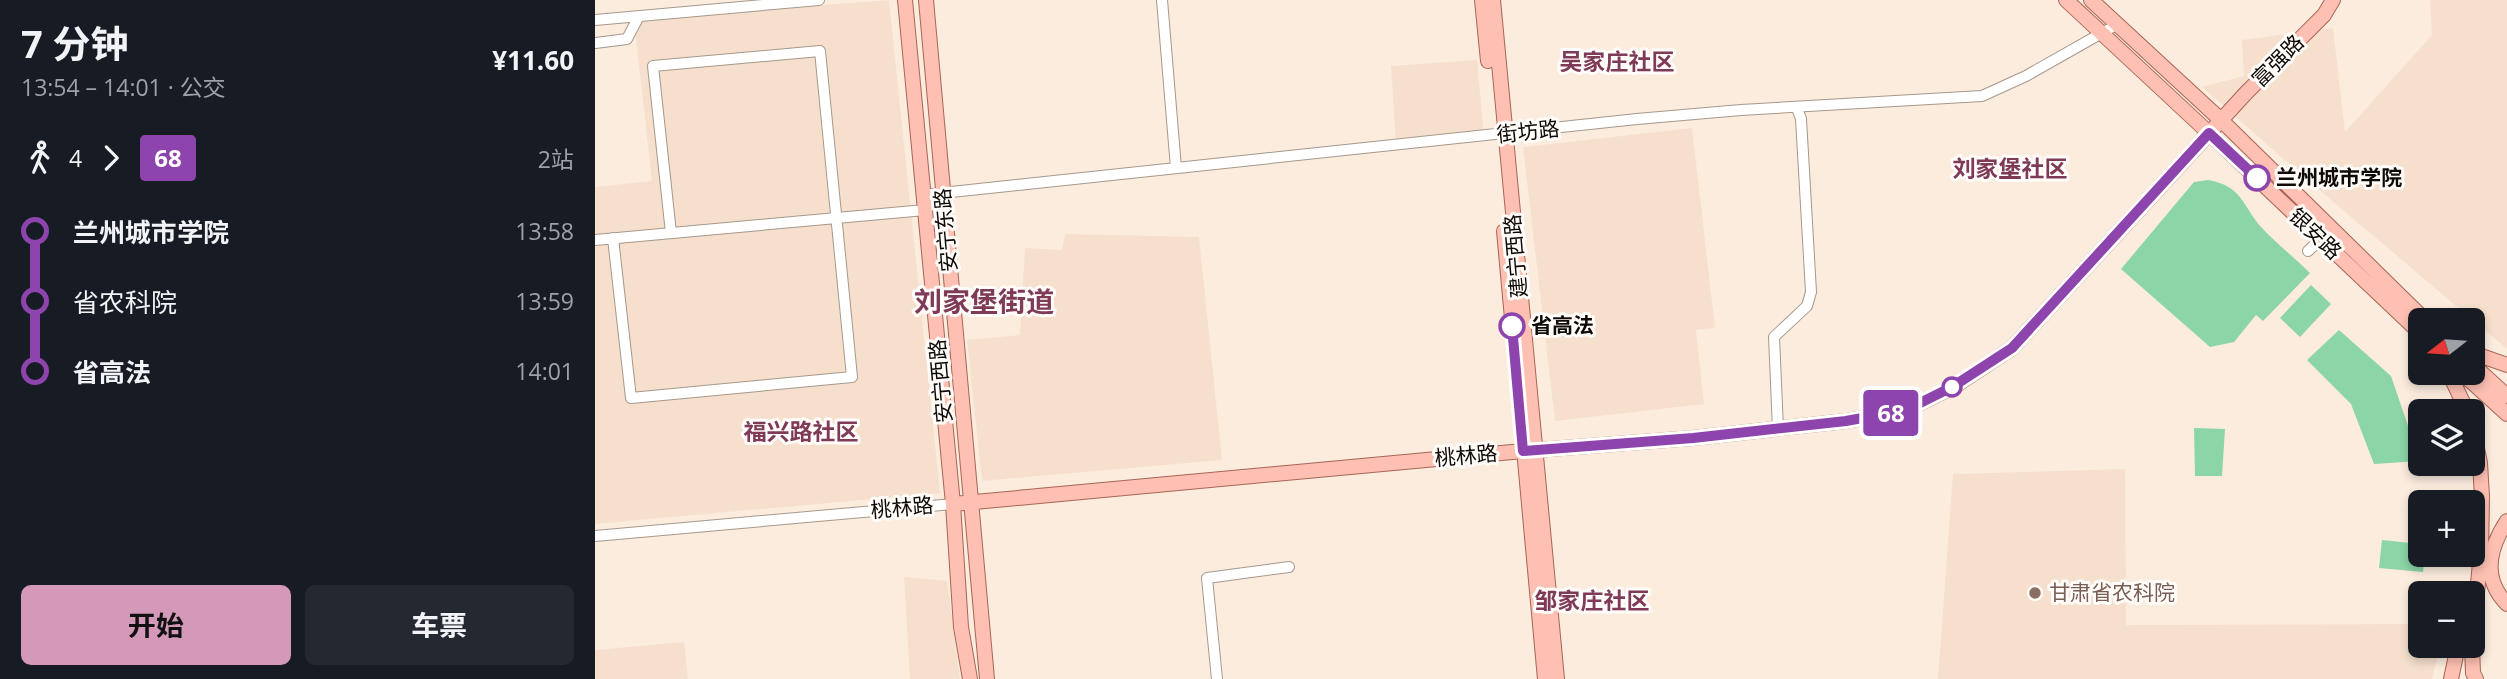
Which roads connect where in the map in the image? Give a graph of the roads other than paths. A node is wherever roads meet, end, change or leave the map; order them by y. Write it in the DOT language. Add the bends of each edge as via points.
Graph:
graph roads {
  1 [pos="819,0"];
  2 [pos="905,0"];
  3 [pos="926,0"];
  4 [pos="1162,0"];
  5 [pos="1482,0"];
  6 [pos="1493,0"];
  7 [pos="2066,0"];
  8 [pos="2091,0"];
  9 [pos="2333,0"];
  10 [pos="639,16"];
  11 [pos="595,20"];
  12 [pos="2116,25"];
  13 [pos="2101,33"];
  14 [pos="595,43"];
  15 [pos="1797,108"];
  16 [pos="2222,121"];
  17 [pos="2209,133"];
  18 [pos="1500,135"];
  19 [pos="1176,168"];
  20 [pos="943,193"];
  21 [pos="924,203"];
  22 [pos="837,218"];
  23 [pos="671,233"];
  24 [pos="613,238"];
  25 [pos="2321,239"];
  26 [pos="595,240"];
  27 [pos="2308,251"];
  28 [pos="2408,317"];
  29 [pos="2408,319"];
  30 [pos="2485,357"];
  31 [pos="2507,365"];
  32 [pos="2485,376"];
  33 [pos="2475,385"];
  34 [pos="2507,396"];
  35 [pos="2507,414"];
  36 [pos="1778,429"];
  37 [pos="1528,450"];
  38 [pos="971,502"];
  39 [pos="953,503"];
  40 [pos="2507,521"];
  41 [pos="595,536"];
  42 [pos="1289,567"];
  43 [pos="2507,604"];
  44 [pos="2455,658"];
  45 [pos="2472,658"];
  46 [pos="970,679"];
  47 [pos="987,679"];
  48 [pos="1217,679"];
  49 [pos="1545,679"];
  50 [pos="1557,679"];
  51 [pos="2451,679"];
  52 [pos="2476,679"];
  1 -- 10 [label="street"];
  2 -- 21 [label="main road, 安宁西路"];
  3 -- 20 [label="main road, 安宁东路"];
  4 -- 19 [label="street"];
  5 -- 18 [label="main road, 建宁西路"];
  6 -- 18 [label="main road, 建宁西路"];
  7 -- 13 [label="main road, 银安路"];
  8 -- 12 [label="main road, 银安路"];
  9 -- 16 [label="main road, 富强路" via="2324,15"];
  10 -- 11 [label="street"];
  10 -- 14 [label="street" via="627,39"];
  12 -- 13 [label="street, 街坊路"];
  12 -- 16 [label="main road, 银安路"];
  13 -- 15 [label="street, 街坊路" via="1982,96"];
  13 -- 17 [label="main road, 银安路"];
  15 -- 18 [label="street, 街坊路"];
  15 -- 36 [label="street" via="1811,292 1807,306 1774,337"];
  16 -- 17 [label="main road, 桃林路"];
  16 -- 28 [label="main road, 银安路"];
  17 -- 25 [label="main road, 银安路"];
  17 -- 36 [label="main road, 桃林路" via="2012,348 1906,410"];
  18 -- 19 [label="street, 街坊路"];
  18 -- 37 [label="main road, 建宁西路"];
  19 -- 20 [label="street, 街坊路"];
  20 -- 21 [label="street, 街坊路"];
  20 -- 38 [label="main road, 安宁东路"];
  21 -- 22 [label="street, 街坊路"];
  21 -- 39 [label="main road, 安宁西路"];
  22 -- 23 [label="street, 街坊路"];
  22 -- 23 [label="street" via="820,51 666,64 653,66"];
  22 -- 24 [label="street" via="852,377 631,398"];
  23 -- 24 [label="street, 街坊路"];
  24 -- 26 [label="street, 街坊路"];
  25 -- 27 [label="street"];
  25 -- 29 [label="main road, 银安路"];
  30 -- 31 [label="main road"];
  32 -- 34 [label="main road"];
  33 -- 35 [label="main road"];
  36 -- 37 [label="main road, 桃林路"];
  37 -- 38 [label="main road, 桃林路"];
  37 -- 49 [label="main road, 建宁西路"];
  37 -- 50 [label="main road, 建宁西路"];
  38 -- 39 [label="main road, 桃林路"];
  38 -- 47 [label="main road"];
  39 -- 41 [label="street, 桃林路"];
  39 -- 46 [label="main road, 安宁西路" via="961,627"];
  40 -- 43 [label="main road" via="2495,539 2490,564 2494,588"];
  42 -- 48 [label="street" via="1207,578"];
  44 -- 51 [label="main road"];
  45 -- 52 [label="main road"];
}
